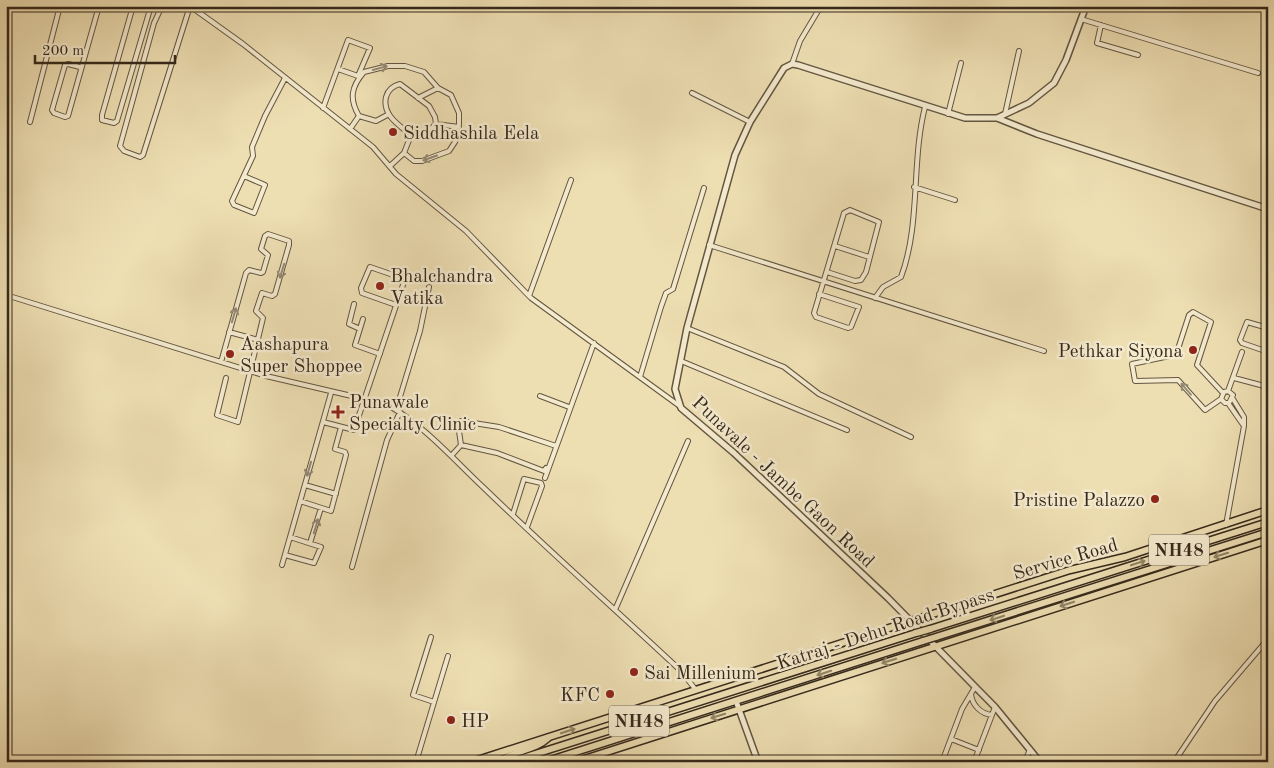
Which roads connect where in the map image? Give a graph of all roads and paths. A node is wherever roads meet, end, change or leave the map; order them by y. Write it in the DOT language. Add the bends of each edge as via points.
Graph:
graph roads {
  1 [pos="60,6"];
  2 [pos="99,6"];
  3 [pos="133,6"];
  4 [pos="151,6"];
  5 [pos="162,6"];
  6 [pos="190,6"];
  7 [pos="820,6"];
  8 [pos="1086,6"];
  9 [pos="1081,19"];
  10 [pos="1101,25"];
  11 [pos="1019,51"];
  12 [pos="1138,55"];
  13 [pos="961,63"];
  14 [pos="792,64"];
  15 [pos="80,67"];
  16 [pos="338,70"];
  17 [pos="1258,73"];
  18 [pos="285,78"];
  19 [pos="438,88"];
  20 [pos="692,93"];
  21 [pos="418,98"];
  22 [pos="925,107"];
  23 [pos="323,108"];
  24 [pos="389,114"];
  25 [pos="948,114"];
  26 [pos="1005,114"];
  27 [pos="359,116"];
  28 [pos="997,118"];
  29 [pos="30,122"];
  30 [pos="750,122"];
  31 [pos="436,124"];
  32 [pos="459,127"];
  33 [pos="350,129"];
  34 [pos="411,135"];
  35 [pos="404,153"];
  36 [pos="390,166"];
  37 [pos="244,176"];
  38 [pos="571,180"];
  39 [pos="914,187"];
  40 [pos="704,188"];
  41 [pos="955,200"];
  42 [pos="1268,208"];
  43 [pos="709,245"];
  44 [pos="835,246"];
  45 [pos="869,257"];
  46 [pos="827,272"];
  47 [pos="824,282"];
  48 [pos="429,287"];
  49 [pos="819,294"];
  50 [pos="6,295"];
  51 [pos="529,296"];
  52 [pos="875,298"];
  53 [pos="354,304"];
  54 [pos="396,305"];
  55 [pos="363,319"];
  56 [pos="687,328"];
  57 [pos="1268,328"];
  58 [pos="360,329"];
  59 [pos="229,332"];
  60 [pos="258,340"];
  61 [pos="594,342"];
  62 [pos="1044,350"];
  63 [pos="1242,352"];
  64 [pos="1268,352"];
  65 [pos="380,354"];
  66 [pos="681,361"];
  67 [pos="221,362"];
  68 [pos="250,371"];
  69 [pos="640,376"];
  70 [pos="226,378"];
  71 [pos="1234,378"];
  72 [pos="1268,386"];
  73 [pos="1228,391"];
  74 [pos="331,393"];
  75 [pos="1223,393"];
  76 [pos="540,396"];
  77 [pos="1221,399"];
  78 [pos="1233,399"];
  79 [pos="364,400"];
  80 [pos="1228,403"];
  81 [pos="569,406"];
  82 [pos="681,408"];
  83 [pos="398,411"];
  84 [pos="323,422"];
  85 [pos="1244,426"];
  86 [pos="341,427"];
  87 [pos="847,430"];
  88 [pos="911,437"];
  89 [pos="688,441"];
  90 [pos="461,445"];
  91 [pos="555,446"];
  92 [pos="452,455"];
  93 [pos="545,478"];
  94 [pos="305,485"];
  95 [pos="336,494"];
  96 [pos="300,501"];
  97 [pos="321,508"];
  98 [pos="1268,511"];
  99 [pos="513,514"];
  100 [pos="1268,522"];
  101 [pos="1226,525"];
  102 [pos="527,527"];
  103 [pos="1268,532"];
  104 [pos="290,537"];
  105 [pos="1268,540"];
  106 [pos="310,543"];
  107 [pos="285,555"];
  108 [pos="282,565"];
  109 [pos="352,567"];
  110 [pos="615,610"];
  111 [pos="910,621"];
  112 [pos="431,636"];
  113 [pos="1268,639"];
  114 [pos="936,647"];
  115 [pos="448,656"];
  116 [pos="975,687"];
  117 [pos="696,690"];
  118 [pos="970,694"];
  119 [pos="736,701"];
  120 [pos="434,702"];
  121 [pos="995,708"];
  122 [pos="739,710"];
  123 [pos="992,715"];
  124 [pos="548,738"];
  125 [pos="951,739"];
  126 [pos="1030,749"];
  127 [pos="979,750"];
  128 [pos="416,762"];
  129 [pos="471,762"];
  130 [pos="499,762"];
  131 [pos="510,762"];
  132 [pos="544,762"];
  133 [pos="575,762"];
  134 [pos="758,762"];
  135 [pos="942,762"];
  136 [pos="974,762"];
  137 [pos="1024,762"];
  138 [pos="1040,762"];
  139 [pos="1174,762"];
  1 -- 29 [label="street"];
  2 -- 15 [label="street"];
  3 -- 4 [label="street" via="102,115 102,120 112,123 118,121"];
  5 -- 6 [label="street" via="154,23 120,146 120,150 140,157"];
  6 -- 18 [label="street"];
  7 -- 14 [label="street" via="800,41"];
  8 -- 9 [label="street"];
  9 -- 10 [label="street"];
  9 -- 26 [label="street" via="1054,83 1034,100"];
  10 -- 12 [label="street" via="1097,43"];
  10 -- 17 [label="street"];
  11 -- 26 [label="street"];
  13 -- 25 [label="street"];
  14 -- 22 [label="street"];
  14 -- 30 [label="street, Punavale - Jambe Gaon Road" via="784,68"];
  15 -- 15 [label="street" via="68,116 54,114 52,110 65,65"];
  16 -- 16 [label="street" via="348,40 370,48 358,76"];
  16 -- 23 [label="street"];
  18 -- 23 [label="street"];
  18 -- 37 [label="street" via="252,147 253,156"];
  19 -- 21 [label="street"];
  27 -- 19 [label="street, one-way" via="352,106 354,88 364,72 405,66 424,72"];
  19 -- 32 [label="street" via="451,94 459,113"];
  20 -- 30 [label="street"];
  21 -- 24 [label="street" via="403,85 394,85 385,102"];
  21 -- 31 [label="street" via="433,112"];
  22 -- 25 [label="street"];
  22 -- 39 [label="street"];
  23 -- 33 [label="street"];
  24 -- 27 [label="street" via="376,121"];
  24 -- 34 [label="street"];
  25 -- 28 [label="street" via="973,119"];
  26 -- 28 [label="street"];
  27 -- 33 [label="street"];
  28 -- 42 [label="street" via="1046,137"];
  30 -- 43 [label="street, Punavale - Jambe Gaon Road" via="736,152"];
  31 -- 32 [label="street"];
  31 -- 34 [label="street" via="424,134"];
  32 -- 35 [label="street, one-way" via="449,151 422,161 414,161"];
  33 -- 36 [label="street"];
  34 -- 35 [label="street"];
  35 -- 36 [label="street"];
  36 -- 51 [label="street" via="466,231"];
  37 -- 37 [label="street" via="232,203 254,213 265,185"];
  38 -- 51 [label="street"];
  39 -- 41 [label="street"];
  39 -- 52 [label="street" via="904,269 901,277 883,287"];
  40 -- 69 [label="street" via="673,289 666,293"];
  43 -- 47 [label="street"];
  43 -- 56 [label="street, Punavale - Jambe Gaon Road"];
  44 -- 45 [label="street"];
  44 -- 45 [label="street" via="843,216 850,210 879,222"];
  44 -- 46 [label="street"];
  45 -- 46 [label="street" via="864,276 858,281"];
  46 -- 47 [label="street"];
  47 -- 49 [label="street"];
  47 -- 52 [label="street"];
  48 -- 83 [label="street"];
  49 -- 49 [label="street" via="814,315 851,327 858,307"];
  50 -- 67 [label="street"];
  51 -- 61 [label="street"];
  52 -- 62 [label="street"];
  53 -- 58 [label="street" via="349,322"];
  54 -- 54 [label="street" via="404,277 370,267 362,293"];
  54 -- 65 [label="street"];
  55 -- 58 [label="street"];
  56 -- 66 [label="street, Punavale - Jambe Gaon Road"];
  56 -- 88 [label="street" via="784,367 819,394"];
  57 -- 64 [label="street" via="1247,322 1240,340"];
  58 -- 65 [label="street" via="355,345"];
  59 -- 60 [label="street"];
  59 -- 60 [label="street, one-way" via="246,273 249,270 263,272 268,253 261,249 268,234 289,241 289,245 275,294 262,294 256,310 264,317"];
  59 -- 67 [label="street"];
  60 -- 68 [label="street"];
  61 -- 69 [label="street"];
  61 -- 81 [label="street"];
  63 -- 71 [label="street"];
  65 -- 79 [label="street"];
  66 -- 82 [label="street, Punavale - Jambe Gaon Road" via="675,389"];
  66 -- 87 [label="street"];
  67 -- 68 [label="street"];
  68 -- 70 [label="street" via="238,422 217,415"];
  68 -- 74 [label="street"];
  69 -- 82 [label="street"];
  71 -- 72 [label="street"];
  71 -- 73 [label="street"];
  73 -- 75 [label="street"];
  73 -- 78 [label="street"];
  74 -- 79 [label="street"];
  74 -- 84 [label="street"];
  75 -- 77 [label="street"];
  77 -- 75 [label="street, one-way" via="1205,410 1178,380 1135,381 1132,364 1174,355 1193,312 1211,322 1198,365"];
  76 -- 81 [label="street"];
  77 -- 80 [label="street"];
  78 -- 80 [label="street"];
  78 -- 85 [label="street" via="1244,417"];
  79 -- 83 [label="street" via="386,404"];
  79 -- 86 [label="street" via="354,430"];
  80 -- 85 [label="street"];
  81 -- 91 [label="street"];
  82 -- 111 [label="street, Punavale - Jambe Gaon Road"];
  83 -- 92 [label="street"];
  83 -- 109 [label="street"];
  84 -- 86 [label="street"];
  84 -- 94 [label="street, one-way"];
  85 -- 101 [label="street"];
  86 -- 95 [label="street" via="335,449 346,455"];
  89 -- 110 [label="street"];
  90 -- 91 [label="street" via="497,453 544,471"];
  90 -- 91 [label="street" via="461,421 499,427"];
  90 -- 92 [label="street"];
  91 -- 93 [label="street"];
  92 -- 99 [label="street"];
  94 -- 95 [label="street"];
  94 -- 96 [label="street"];
  95 -- 97 [label="street" via="331,511"];
  96 -- 97 [label="street"];
  96 -- 104 [label="street"];
  106 -- 97 [label="street, one-way"];
  98 -- 101 [label="main road, Service Road"];
  99 -- 102 [label="street"];
  99 -- 102 [label="street" via="524,480 541,483"];
  131 -- 100 [label="main road, Katraj - Dehu Road Bypass / NH48, one-way, bridge"];
  101 -- 111 [label="main road, Service Road"];
  102 -- 110 [label="street"];
  103 -- 119 [label="main road, Katraj - Dehu Road Bypass / NH48, one-way, bridge"];
  104 -- 106 [label="street"];
  104 -- 107 [label="street"];
  105 -- 114 [label="main road, one-way"];
  106 -- 107 [label="street" via="321,546 316,563"];
  107 -- 108 [label="street"];
  110 -- 117 [label="street" via="680,670"];
  111 -- 114 [label="street, Punavale - Jambe Gaon Road"];
  111 -- 117 [label="main road, Service Road"];
  112 -- 120 [label="street" via="413,695"];
  113 -- 139 [label="street" via="1215,701"];
  114 -- 116 [label="street, Punavale - Jambe Gaon Road"];
  114 -- 122 [label="main road, one-way"];
  115 -- 120 [label="street"];
  116 -- 118 [label="street"];
  116 -- 121 [label="street, Punavale - Jambe Gaon Road"];
  124 -- 117 [label="main road, Service Road, one-way"];
  118 -- 123 [label="street" via="983,713"];
  118 -- 125 [label="street"];
  119 -- 122 [label="street"];
  119 -- 132 [label="main road, Katraj - Dehu Road Bypass / NH48"];
  120 -- 128 [label="street"];
  121 -- 123 [label="street"];
  121 -- 126 [label="street, Punavale - Jambe Gaon Road"];
  122 -- 133 [label="main road, one-way"];
  122 -- 134 [label="street"];
  123 -- 127 [label="street"];
  124 -- 129 [label="main road, Service Road"];
  124 -- 130 [label="main road" via="539,746 509,755"];
  125 -- 127 [label="street"];
  125 -- 135 [label="street"];
  126 -- 137 [label="street"];
  126 -- 138 [label="street, Punavale - Jambe Gaon Road"];
  127 -- 136 [label="street"];
}
